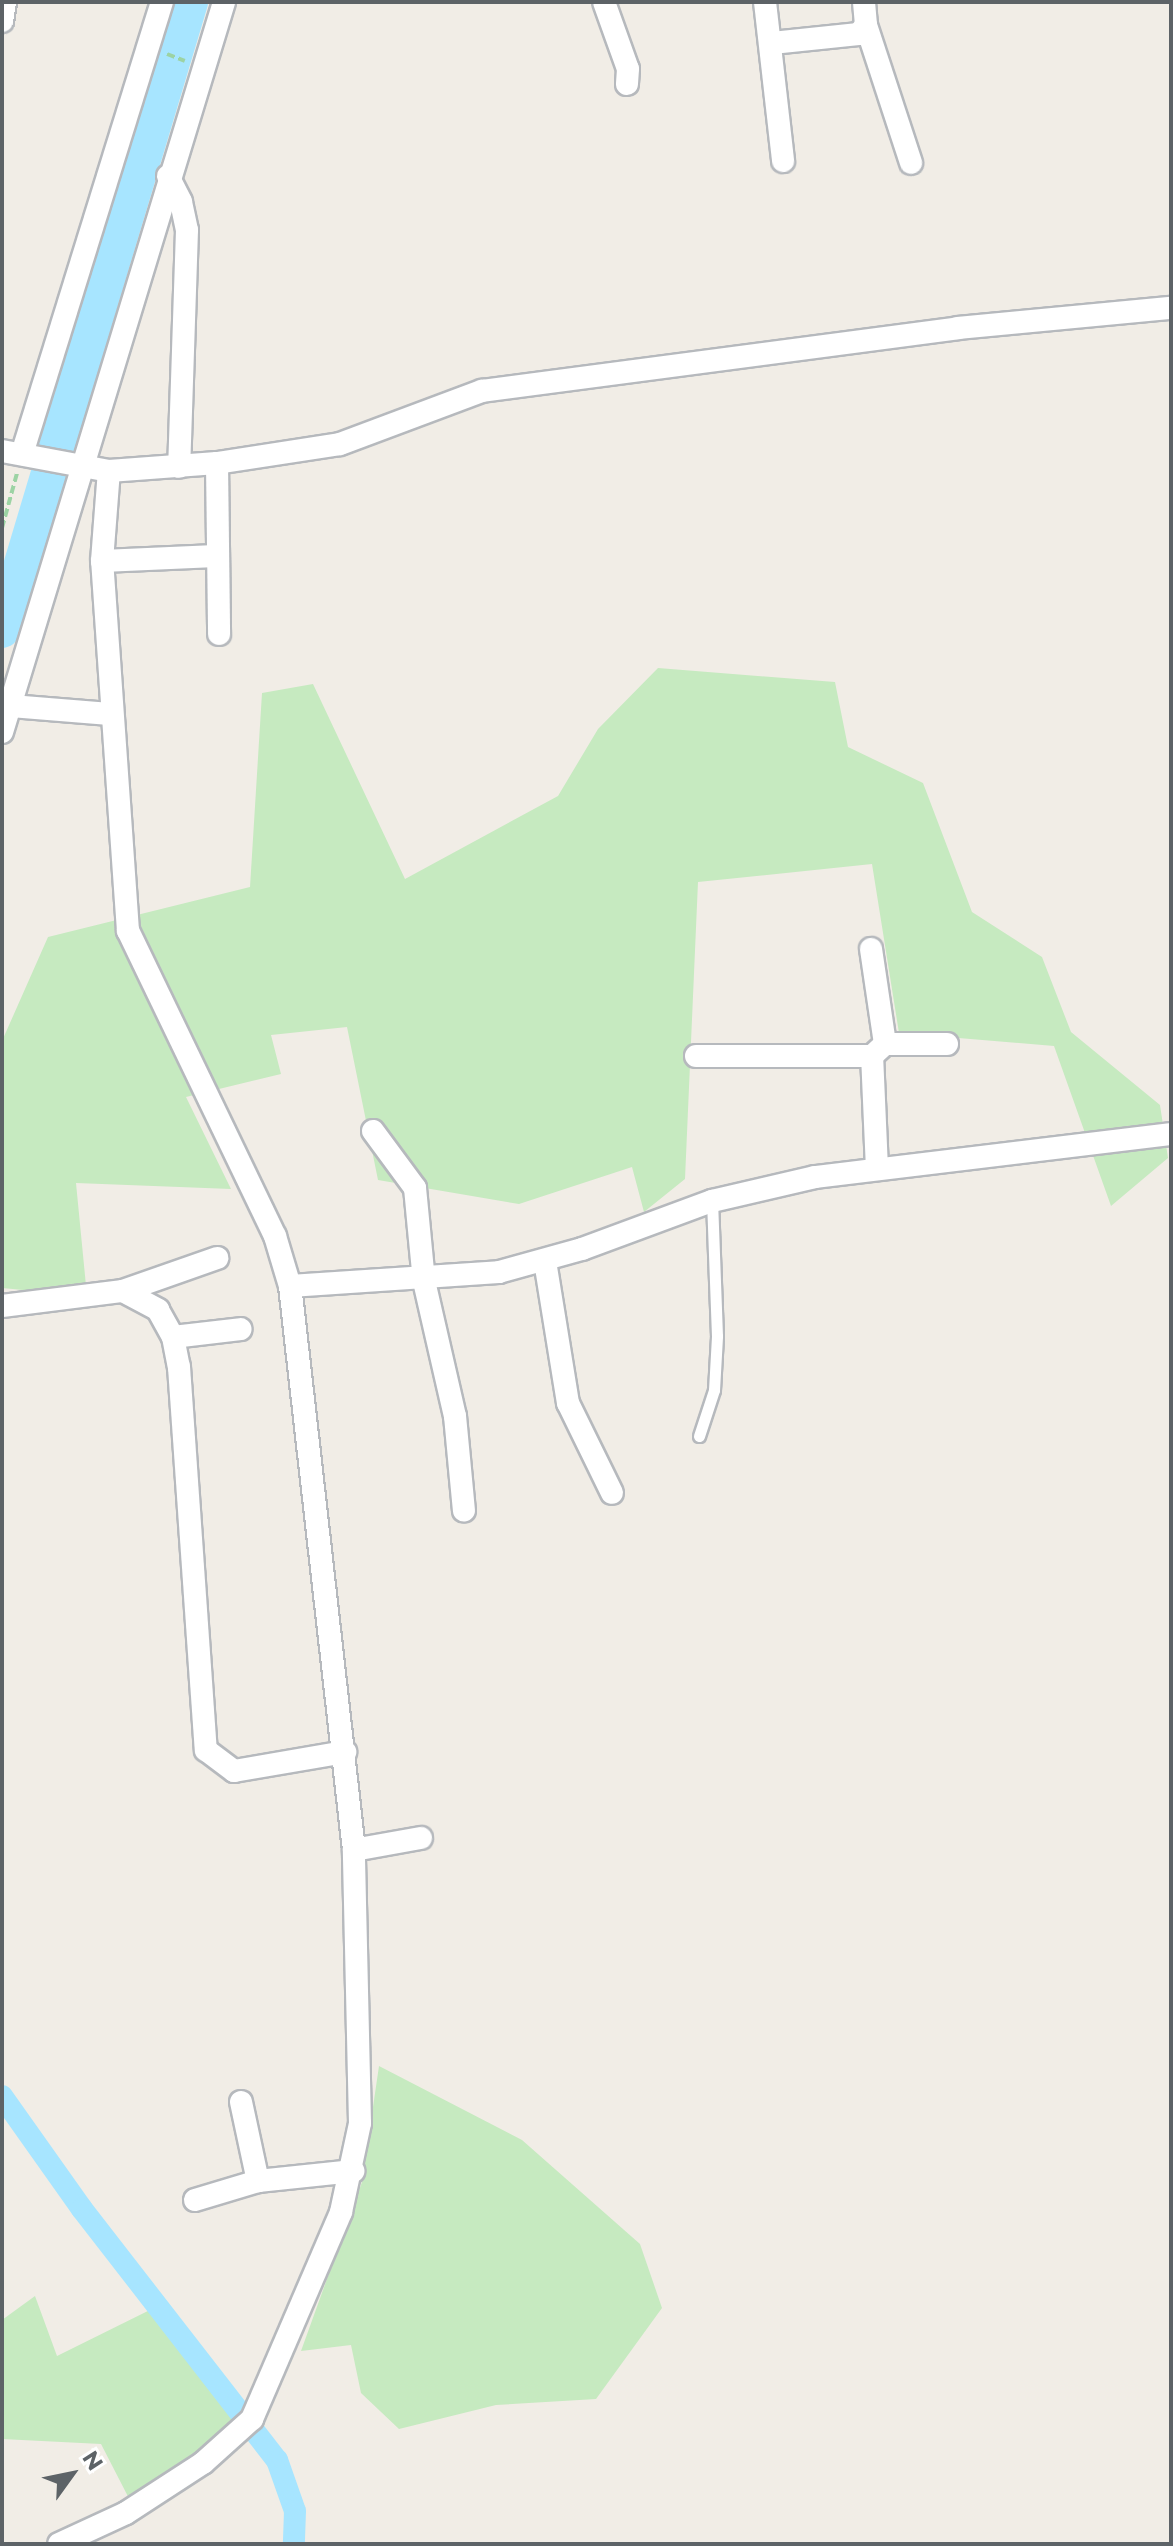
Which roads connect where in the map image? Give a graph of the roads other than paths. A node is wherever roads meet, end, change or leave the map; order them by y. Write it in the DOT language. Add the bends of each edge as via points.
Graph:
graph roads {
  1 [pos="5,2"];
  2 [pos="162,2"];
  3 [pos="224,2"];
  4 [pos="604,2"];
  5 [pos="765,2"];
  6 [pos="864,2"];
  7 [pos="2,21"];
  8 [pos="866,25"];
  9 [pos="772,43"];
  10 [pos="627,84"];
  11 [pos="783,161"];
  12 [pos="911,163"];
  13 [pos="168,176"];
  14 [pos="1171,308"];
  15 [pos="18,454"];
  16 [pos="217,463"];
  17 [pos="77,466"];
  18 [pos="179,467"];
  19 [pos="109,471"];
  20 [pos="216,556"];
  21 [pos="102,561"];
  22 [pos="219,634"];
  23 [pos="11,706"];
  24 [pos="110,714"];
  25 [pos="2,732"];
  26 [pos="871,949"];
  27 [pos="947,1044"];
  28 [pos="879,1050"];
  29 [pos="696,1056"];
  30 [pos="373,1131"];
  31 [pos="1171,1134"];
  32 [pos="877,1169"];
  33 [pos="712,1201"];
  34 [pos="217,1258"];
  35 [pos="545,1261"];
  36 [pos="424,1281"];
  37 [pos="290,1286"];
  38 [pos="123,1291"];
  39 [pos="2,1306"];
  40 [pos="241,1329"];
  41 [pos="173,1337"];
  42 [pos="699,1436"];
  43 [pos="612,1493"];
  44 [pos="464,1511"];
  45 [pos="345,1752"];
  46 [pos="421,1838"];
  47 [pos="354,1850"];
  48 [pos="241,2102"];
  49 [pos="353,2171"];
  50 [pos="258,2181"];
  51 [pos="195,2200"];
  52 [pos="59,2544"];
  1 -- 7 [label="street"];
  2 -- 15 [label="street"];
  3 -- 13 [label="street"];
  4 -- 10 [label="street" via="628,69"];
  5 -- 9 [label="street"];
  6 -- 8 [label="street"];
  8 -- 9 [label="street" via="856,35"];
  8 -- 12 [label="street"];
  9 -- 11 [label="street"];
  13 -- 17 [label="street"];
  13 -- 18 [label="street" via="181,202 187,244"];
  14 -- 16 [label="street" via="958,328 482,391 340,444"];
  15 -- 17 [label="street"];
  16 -- 18 [label="street"];
  16 -- 20 [label="street"];
  17 -- 19 [label="street"];
  17 -- 23 [label="street"];
  18 -- 19 [label="street"];
  19 -- 21 [label="street"];
  20 -- 21 [label="street"];
  20 -- 22 [label="street"];
  21 -- 24 [label="street"];
  23 -- 24 [label="street"];
  23 -- 25 [label="street"];
  24 -- 37 [label="street" via="128,931 275,1236"];
  26 -- 28 [label="street"];
  27 -- 28 [label="street"];
  28 -- 29 [label="street"];
  28 -- 32 [label="street"];
  30 -- 36 [label="street" via="415,1188"];
  31 -- 32 [label="street"];
  32 -- 33 [label="street"];
  33 -- 35 [label="street"];
  33 -- 42 [label="lane" via="717,1336 714,1390"];
  34 -- 38 [label="street"];
  35 -- 36 [label="street"];
  35 -- 43 [label="street" via="568,1403"];
  36 -- 37 [label="street"];
  36 -- 44 [label="street" via="455,1416"];
  37 -- 45 [label="street"];
  38 -- 39 [label="street"];
  38 -- 41 [label="street" via="150,1302"];
  40 -- 41 [label="street"];
  41 -- 45 [label="street" via="206,1750 234,1771"];
  45 -- 47 [label="street"];
  46 -- 47 [label="street"];
  47 -- 49 [label="street" via="360,2123"];
  48 -- 50 [label="street"];
  49 -- 50 [label="street"];
  49 -- 52 [label="street" via="328,2247 249,2423 203,2463 126,2513"];
  50 -- 51 [label="street"];
}
